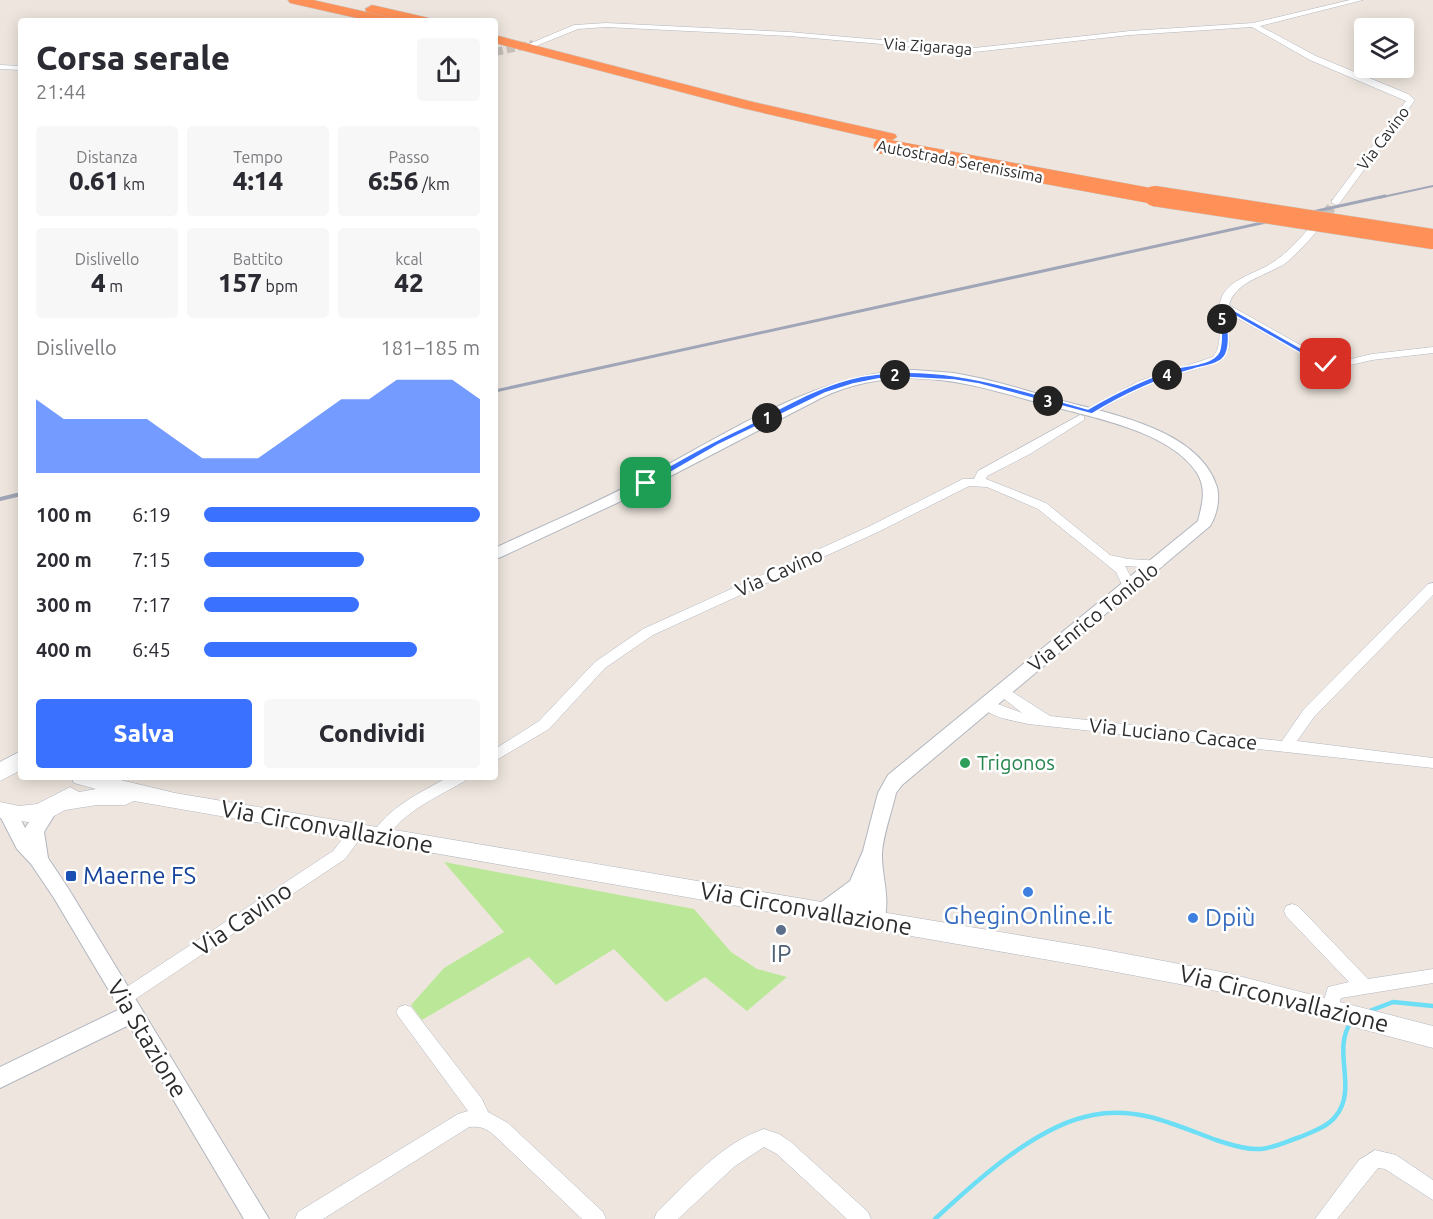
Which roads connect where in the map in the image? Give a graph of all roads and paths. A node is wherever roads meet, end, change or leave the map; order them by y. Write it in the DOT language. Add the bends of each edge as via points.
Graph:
graph roads {
  1 [pos="295,0"];
  2 [pos="333,0"];
  3 [pos="1359,0"];
  4 [pos="375,18"];
  5 [pos="411,18"];
  6 [pos="1253,25"];
  7 [pos="498,40"];
  8 [pos="533,44"];
  9 [pos="498,50"];
  10 [pos="0,67"];
  11 [pos="18,68"];
  12 [pos="885,141"];
  13 [pos="1336,202"];
  14 [pos="1325,215"];
  15 [pos="1433,227"];
  16 [pos="1433,239"];
  17 [pos="1223,306"];
  18 [pos="1433,350"];
  19 [pos="1085,415"];
  20 [pos="979,481"];
  21 [pos="498,553"];
  22 [pos="1107,557"];
  23 [pos="1157,564"];
  24 [pos="1130,586"];
  25 [pos="1433,587"];
  26 [pos="1003,691"];
  27 [pos="987,705"];
  28 [pos="1056,721"];
  29 [pos="1291,746"];
  30 [pos="498,754"];
  31 [pos="0,756"];
  32 [pos="18,758"];
  33 [pos="18,760"];
  34 [pos="1433,763"];
  35 [pos="0,773"];
  36 [pos="80,780"];
  37 [pos="91,780"];
  38 [pos="455,780"];
  39 [pos="175,801"];
  40 [pos="54,806"];
  41 [pos="4,812"];
  42 [pos="368,834"];
  43 [pos="873,852"];
  44 [pos="38,859"];
  45 [pos="858,886"];
  46 [pos="1292,911"];
  47 [pos="823,912"];
  48 [pos="866,919"];
  49 [pos="1433,976"];
  50 [pos="1365,988"];
  51 [pos="127,1006"];
  52 [pos="1333,1010"];
  53 [pos="405,1012"];
  54 [pos="1433,1037"];
  55 [pos="0,1078"];
  56 [pos="481,1117"];
  57 [pos="1433,1191"];
  58 [pos="257,1219"];
  59 [pos="304,1219"];
  60 [pos="596,1219"];
  61 [pos="664,1219"];
  62 [pos="861,1219"];
  63 [pos="1325,1219"];
  1 -- 4 [label="highway"];
  2 -- 5 [label="highway"];
  3 -- 6 [label="street, Via Zigaraga"];
  6 -- 8 [label="street, Via Zigaraga" via="1130,33 974,50 799,35 606,25 577,27"];
  6 -- 13 [label="street, Via Cavino" via="1313,58 1411,100"];
  7 -- 12 [label="highway, Autostrada Serenissima"];
  9 -- 12 [label="highway, Autostrada Serenissima" via="749,116"];
  10 -- 11 [label="street"];
  12 -- 15 [label="highway, Autostrada Serenissima"];
  12 -- 16 [label="highway, Autostrada Serenissima, bridge" via="1134,193"];
  14 -- 17 [label="street" via="1285,260 1239,284 1226,296"];
  17 -- 18 [label="street" via="1326,364"];
  17 -- 19 [label="street, Via Cavino" via="1222,355 1122,393"];
  19 -- 20 [label="street, Via Cavino" via="982,474"];
  19 -- 21 [label="street, Via Enrico Toniolo" via="954,377 899,374 851,381"];
  19 -- 23 [label="street, Via Enrico Toniolo" via="1133,426 1167,440 1197,462 1206,475 1212,499 1205,523"];
  20 -- 22 [label="street" via="1042,506"];
  20 -- 30 [label="street, Via Cavino" via="648,632 600,665 544,725"];
  22 -- 23 [label="street" via="1127,563"];
  22 -- 24 [label="street"];
  23 -- 24 [label="street, Via Enrico Toniolo"];
  24 -- 26 [label="street, Via Enrico Toniolo"];
  25 -- 29 [label="street" via="1309,713 1289,741"];
  26 -- 27 [label="street, Via Enrico Toniolo"];
  26 -- 28 [label="street, Via Luciano Cacace" via="1032,712"];
  27 -- 28 [label="street, Via Luciano Cacace" via="1003,714"];
  27 -- 43 [label="street, Via Enrico Toniolo" via="895,780 887,793"];
  28 -- 29 [label="street, Via Luciano Cacace"];
  29 -- 34 [label="street, Via Luciano Cacace"];
  31 -- 32 [label="main road"];
  33 -- 35 [label="main road"];
  36 -- 40 [label="main road" via="75,789"];
  37 -- 39 [label="main road, Via Circonvallazione"];
  38 -- 42 [label="street, Via Cavino" via="384,828"];
  39 -- 40 [label="main road, Via Circonvallazione" via="116,796"];
  39 -- 42 [label="main road, Via Circonvallazione"];
  40 -- 41 [label="main road, Via Circonvallazione" via="31,814"];
  40 -- 44 [label="street, Via Stazione" via="33,830"];
  41 -- 44 [label="street, Via Stazione"];
  42 -- 47 [label="main road, Via Circonvallazione"];
  42 -- 51 [label="street, Via Cavino"];
  43 -- 45 [label="street, Via Enrico Toniolo"];
  43 -- 48 [label="street, Via Enrico Toniolo" via="876,909"];
  44 -- 51 [label="street, Via Stazione"];
  45 -- 47 [label="street, Via Enrico Toniolo"];
  45 -- 48 [label="street, Via Enrico Toniolo" via="855,906"];
  46 -- 50 [label="street"];
  47 -- 48 [label="main road, Via Circonvallazione"];
  48 -- 52 [label="main road, Via Circonvallazione" via="1227,983"];
  49 -- 50 [label="street"];
  50 -- 52 [label="street" via="1334,993"];
  51 -- 55 [label="street"];
  51 -- 58 [label="street, Via Stazione"];
  52 -- 54 [label="main road, Via Circonvallazione"];
  53 -- 56 [label="street"];
  56 -- 59 [label="street" via="465,1120"];
  56 -- 60 [label="street" via="501,1129"];
  57 -- 63 [label="street" via="1389,1161 1375,1159"];
  61 -- 62 [label="street" via="744,1145 764,1138 784,1148"];
}
